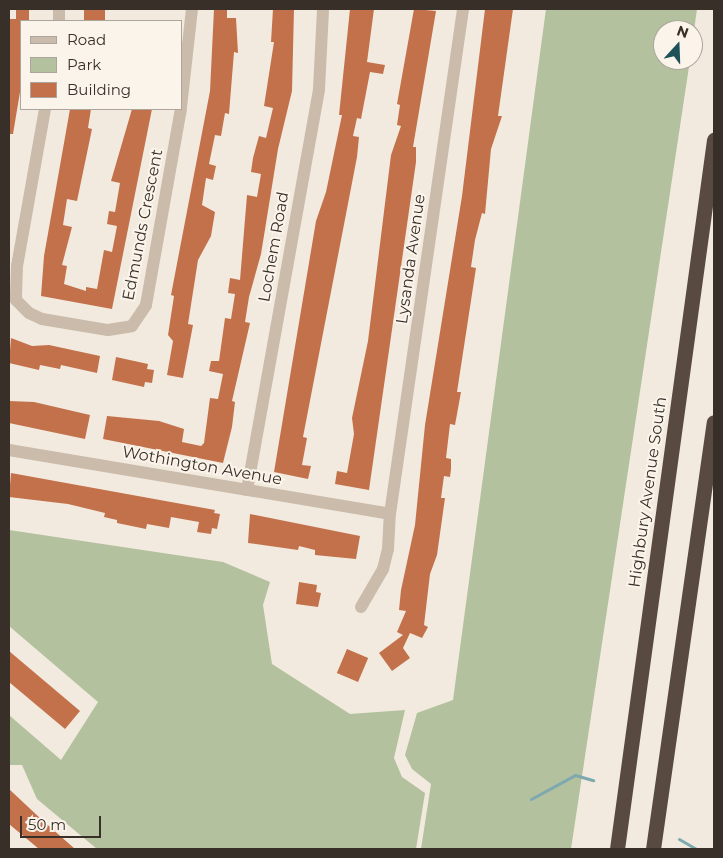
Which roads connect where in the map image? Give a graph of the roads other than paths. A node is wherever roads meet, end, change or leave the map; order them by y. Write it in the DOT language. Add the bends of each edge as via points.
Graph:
graph roads {
  1 [pos="192,9"];
  2 [pos="323,9"];
  3 [pos="463,9"];
  4 [pos="182,99"];
  5 [pos="45,110"];
  6 [pos="181,110"];
  7 [pos="714,140"];
  8 [pos="714,422"];
  9 [pos="9,450"];
  10 [pos="247,490"];
  11 [pos="390,514"];
  12 [pos="361,607"];
  13 [pos="617,849"];
  14 [pos="653,849"];
  1 -- 4 [label="street, Edmunds Crescent"];
  2 -- 10 [label="street, Lochem Road" via="319,89"];
  3 -- 11 [label="street, Lysanda Avenue"];
  5 -- 6 [label="street, Edmunds Crescent" via="17,266 16,300 29,313 42,319 108,330 132,326 146,305"];
  7 -- 13 [label="highway, Highbury Avenue South"];
  8 -- 14 [label="highway"];
  9 -- 10 [label="street, Wothington Avenue"];
  10 -- 11 [label="street, Wothington Avenue"];
  11 -- 12 [label="street, Lysanda Avenue" via="383,570"];
}
